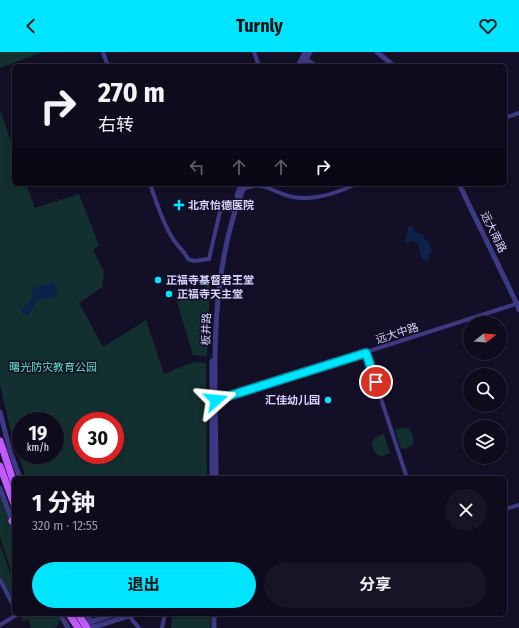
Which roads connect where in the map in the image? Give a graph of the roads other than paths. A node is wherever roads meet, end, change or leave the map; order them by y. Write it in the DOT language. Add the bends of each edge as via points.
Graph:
graph roads {
  1 [pos="103,52"];
  2 [pos="254,52"];
  3 [pos="305,52"];
  4 [pos="310,52"];
  5 [pos="377,52"];
  6 [pos="107,64"];
  7 [pos="258,64"];
  8 [pos="301,64"];
  9 [pos="392,64"];
  10 [pos="519,113"];
  11 [pos="507,117"];
  12 [pos="151,186"];
  13 [pos="243,186"];
  14 [pos="266,186"];
  15 [pos="351,186"];
  16 [pos="460,186"];
  17 [pos="233,210"];
  18 [pos="518,304"];
  19 [pos="519,310"];
  20 [pos="366,353"];
  21 [pos="214,401"];
  22 [pos="0,412"];
  23 [pos="0,441"];
  24 [pos="0,466"];
  25 [pos="19,476"];
  26 [pos="212,476"];
  27 [pos="216,476"];
  28 [pos="406,476"];
  29 [pos="12,477"];
  30 [pos="0,488"];
  31 [pos="12,499"];
  32 [pos="519,505"];
  33 [pos="507,508"];
  34 [pos="12,518"];
  35 [pos="0,580"];
  36 [pos="2,587"];
  37 [pos="12,604"];
  38 [pos="15,616"];
  39 [pos="61,616"];
  40 [pos="72,616"];
  41 [pos="79,616"];
  42 [pos="86,616"];
  43 [pos="110,616"];
  44 [pos="129,616"];
  45 [pos="165,616"];
  46 [pos="214,616"];
  47 [pos="0,625"];
  48 [pos="84,626"];
  49 [pos="68,628"];
  50 [pos="94,628"];
  51 [pos="139,628"];
  52 [pos="162,628"];
  53 [pos="214,628"];
  1 -- 6 [label="street"];
  2 -- 7 [label="street"];
  3 -- 8 [label="street"];
  4 -- 8 [label="street"];
  5 -- 9 [label="street"];
  10 -- 11 [label="street"];
  12 -- 17 [label="street" via="167,230 188,259 194,261 209,259 221,207"];
  13 -- 17 [label="street"];
  13 -- 21 [label="street, 板井路" via="230,227 218,292"];
  14 -- 15 [label="street" via="284,195 305,199"];
  16 -- 18 [label="street, 远大南路"];
  17 -- 21 [label="street" via="215,292 212,335"];
  18 -- 19 [label="street, 远大南路"];
  18 -- 20 [label="street, 远大中路"];
  20 -- 21 [label="street, 远大中路"];
  20 -- 28 [label="street"];
  21 -- 26 [label="street"];
  21 -- 27 [label="street, 板井路"];
  22 -- 25 [label="street"];
  23 -- 29 [label="main road"];
  24 -- 31 [label="main road"];
  30 -- 34 [label="street"];
  32 -- 33 [label="street"];
  35 -- 36 [label="street"];
  36 -- 37 [label="street"];
  38 -- 47 [label="street"];
  39 -- 49 [label="street"];
  40 -- 48 [label="main road"];
  41 -- 48 [label="main road"];
  42 -- 48 [label="street"];
  43 -- 48 [label="street"];
  44 -- 50 [label="street"];
  44 -- 51 [label="street"];
  45 -- 52 [label="street"];
  46 -- 53 [label="street"];
  48 -- 50 [label="street"];
}
